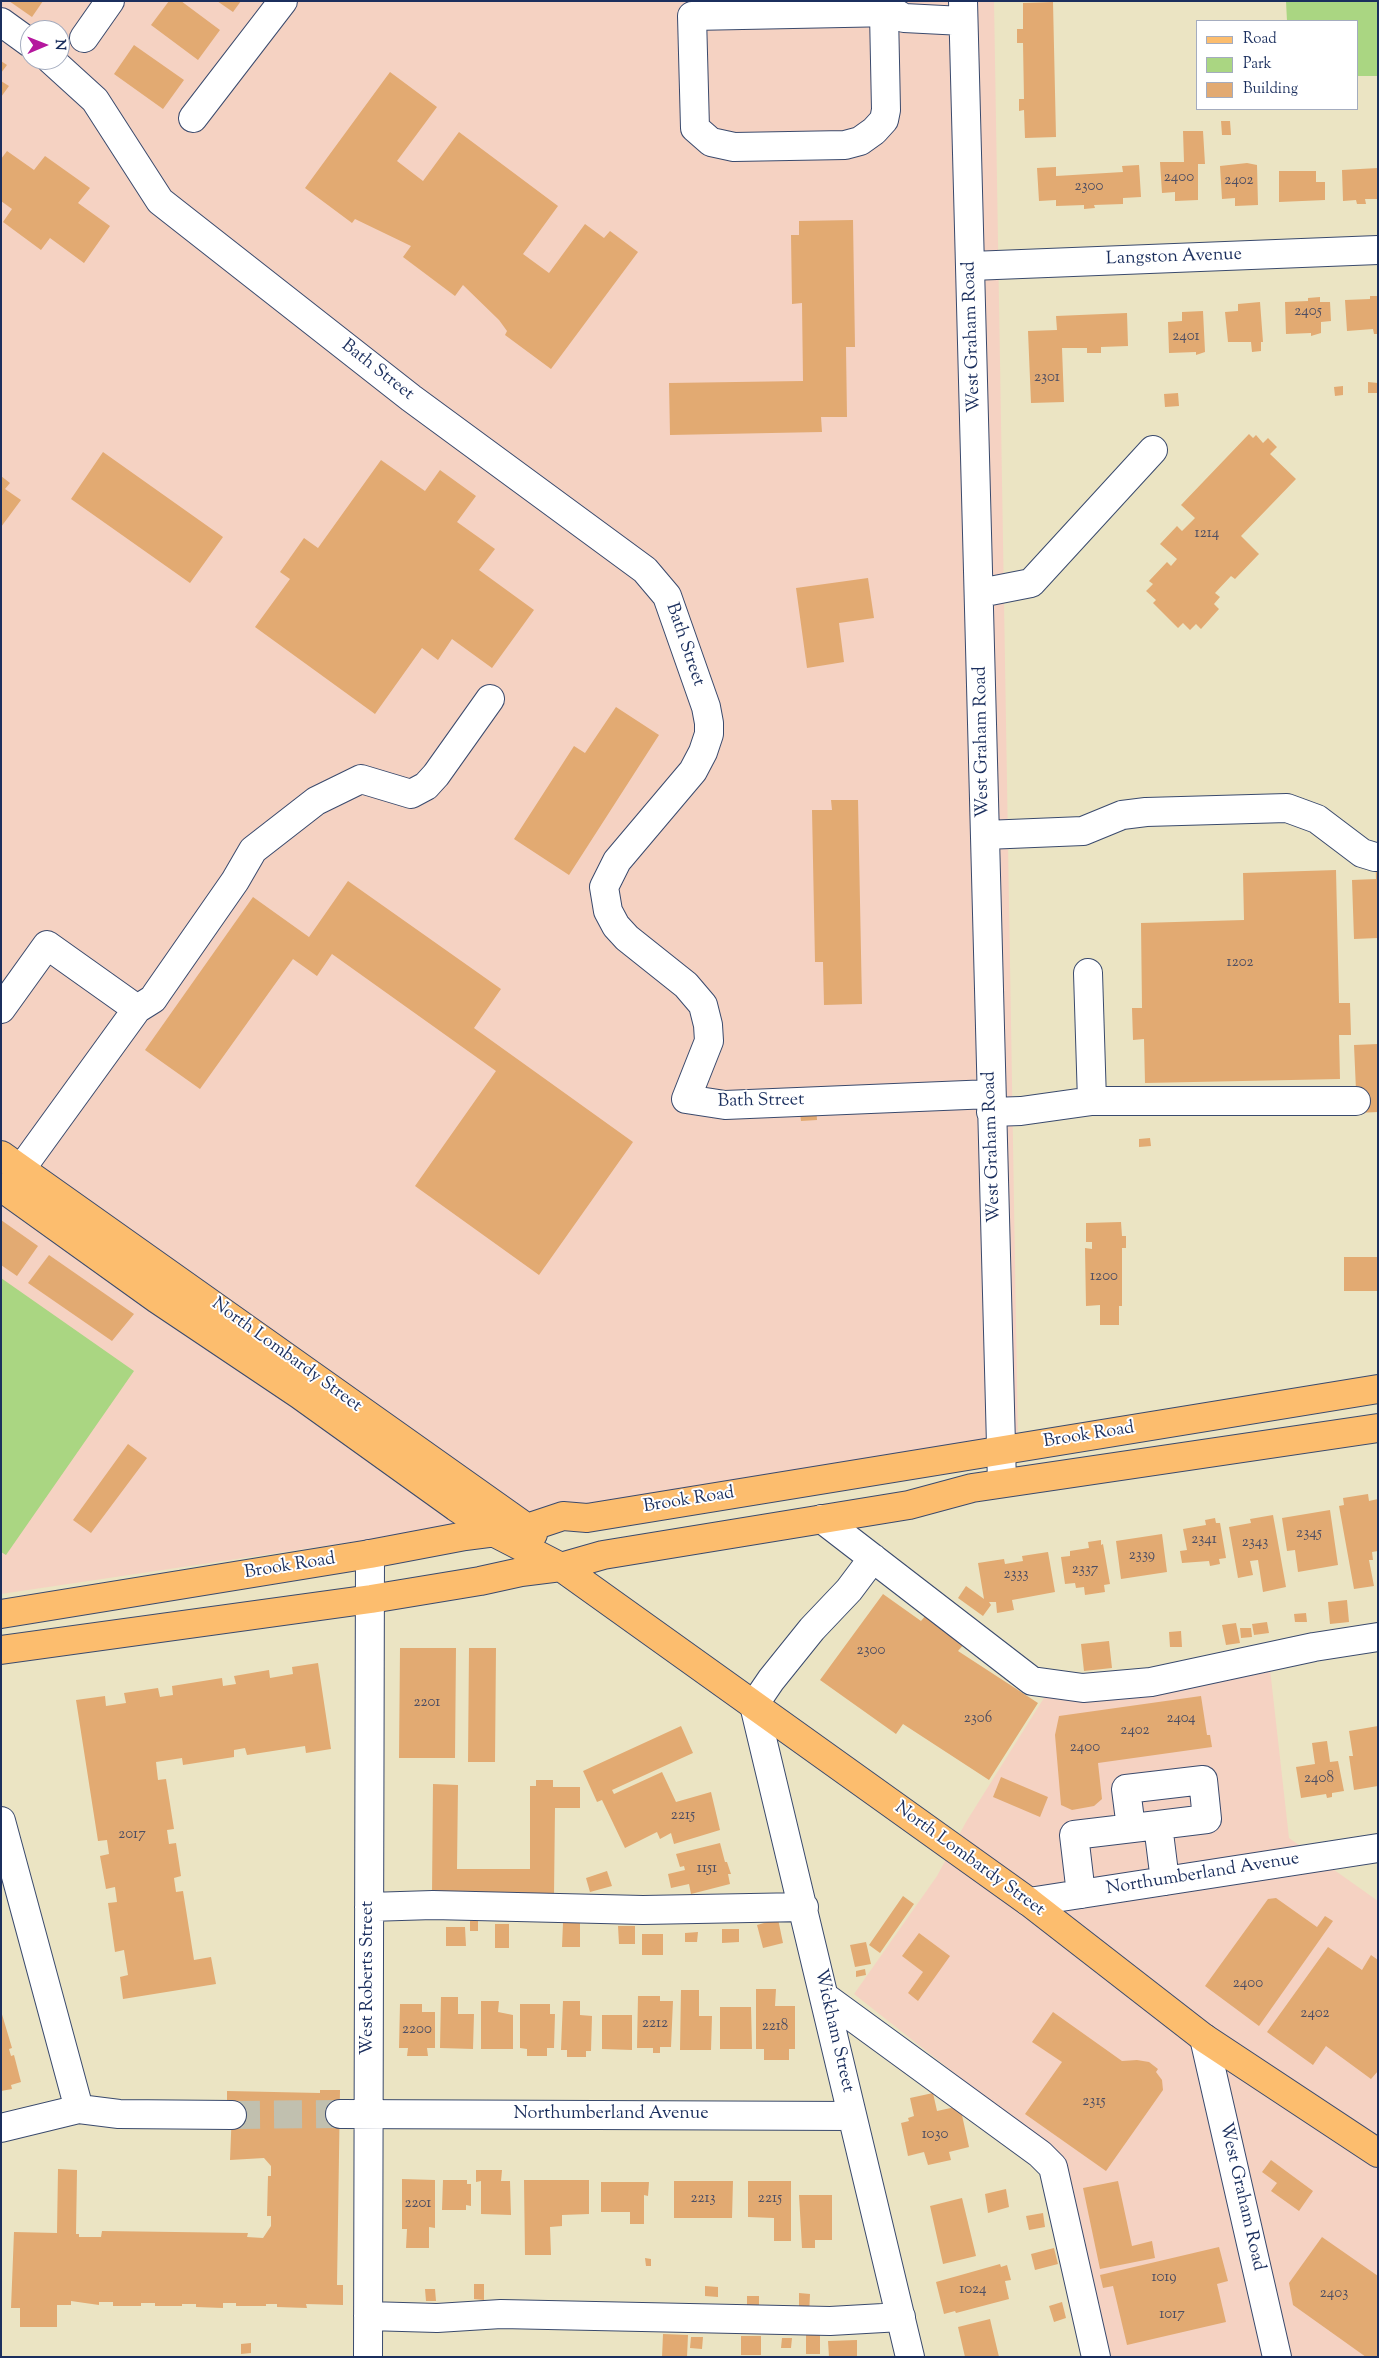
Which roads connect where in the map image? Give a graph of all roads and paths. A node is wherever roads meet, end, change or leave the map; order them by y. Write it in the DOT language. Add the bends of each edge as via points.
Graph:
graph roads {
  1 [pos="110,1"];
  2 [pos="283,1"];
  3 [pos="963,8"];
  4 [pos="889,12"];
  5 [pos="1,22"];
  6 [pos="20,36"];
  7 [pos="84,38"];
  8 [pos="62,70"];
  9 [pos="193,118"];
  10 [pos="1378,250"];
  11 [pos="971,266"];
  12 [pos="1153,450"];
  13 [pos="980,594"];
  14 [pos="490,699"];
  15 [pos="985,835"];
  16 [pos="1375,857"];
  17 [pos="1088,973"];
  18 [pos="1,1009"];
  19 [pos="137,1009"];
  20 [pos="1092,1101"];
  21 [pos="1356,1101"];
  22 [pos="991,1103"];
  23 [pos="11,1162"];
  24 [pos="1,1187"];
  25 [pos="1378,1389"];
  26 [pos="1378,1428"];
  27 [pos="1002,1450"];
  28 [pos="1002,1483"];
  29 [pos="822,1519"];
  30 [pos="527,1528"];
  31 [pos="494,1533"];
  32 [pos="370,1554"];
  33 [pos="873,1558"];
  34 [pos="561,1567"];
  35 [pos="371,1599"];
  36 [pos="1,1614"];
  37 [pos="1378,1637"];
  38 [pos="1,1650"];
  39 [pos="754,1705"];
  40 [pos="1,1821"];
  41 [pos="1158,1825"];
  42 [pos="1131,1828"];
  43 [pos="1378,1848"];
  44 [pos="1165,1881"];
  45 [pos="1081,1894"];
  46 [pos="1029,1902"];
  47 [pos="370,1907"];
  48 [pos="804,1907"];
  49 [pos="825,1997"];
  50 [pos="1204,2038"];
  51 [pos="79,2109"];
  52 [pos="340,2114"];
  53 [pos="232,2115"];
  54 [pos="369,2115"];
  55 [pos="852,2116"];
  56 [pos="1,2128"];
  57 [pos="1378,2153"];
  58 [pos="368,2316"];
  59 [pos="901,2317"];
  60 [pos="368,2357"];
  61 [pos="910,2357"];
  62 [pos="1096,2357"];
  63 [pos="1278,2357"];
  1 -- 7 [label="street"];
  2 -- 9 [label="street"];
  3 -- 4 [label="street" via="904,18"];
  3 -- 11 [label="street, West Graham Road"];
  4 -- 4 [label="street" via="692,16 695,128 712,142 734,147 860,141 884,120"];
  5 -- 6 [label="street"];
  8 -- 22 [label="street, Bath Street" via="96,100 160,201 411,398 645,570 667,596 706,707 708,734 693,771 617,861 604,887 608,911 616,926 686,985 703,1005 708,1041 686,1099 725,1105"];
  10 -- 11 [label="street, Langston Avenue"];
  11 -- 13 [label="street, West Graham Road"];
  12 -- 13 [label="street" via="1031,583"];
  13 -- 15 [label="street, West Graham Road"];
  14 -- 19 [label="street" via="426,786 411,794 361,780 316,801 252,850 235,881 186,952 152,999"];
  15 -- 16 [label="street" via="1084,831 1122,815 1146,812 1287,808 1317,819 1362,853"];
  15 -- 22 [label="street, West Graham Road"];
  17 -- 20 [label="street"];
  18 -- 19 [label="street" via="46,945"];
  19 -- 23 [label="street"];
  20 -- 21 [label="street"];
  20 -- 22 [label="street" via="1021,1112"];
  22 -- 27 [label="street, West Graham Road"];
  23 -- 30 [label="main road, North Lombardy Street"];
  24 -- 31 [label="main road, North Lombardy Street" via="157,1300"];
  25 -- 27 [label="main road, Brook Road"];
  26 -- 28 [label="main road, Brook Road"];
  27 -- 28 [label="street, West Graham Road"];
  27 -- 30 [label="main road, Brook Road" via="587,1518 563,1516"];
  28 -- 29 [label="main road, Brook Road" via="909,1505"];
  29 -- 33 [label="street"];
  29 -- 34 [label="main road, Brook Road" via="603,1555"];
  30 -- 31 [label="main road, Brook Road"];
  30 -- 34 [label="main road, North Lombardy Street"];
  31 -- 32 [label="main road, Brook Road"];
  31 -- 34 [label="main road, North Lombardy Street"];
  32 -- 35 [label="street, West Roberts Street"];
  32 -- 36 [label="main road, Brook Road"];
  33 -- 37 [label="street" via="1032,1681 1083,1688 1151,1682 1314,1646"];
  33 -- 39 [label="street"];
  34 -- 35 [label="main road, Brook Road"];
  34 -- 39 [label="main road, North Lombardy Street"];
  35 -- 38 [label="main road, Brook Road"];
  35 -- 47 [label="street, West Roberts Street"];
  39 -- 46 [label="main road, North Lombardy Street"];
  39 -- 48 [label="street, Wickham Street"];
  40 -- 51 [label="street"];
  41 -- 42 [label="street"];
  41 -- 42 [label="street" via="1207,1819 1203,1780 1126,1789"];
  41 -- 44 [label="street"];
  42 -- 45 [label="street" via="1074,1835"];
  43 -- 44 [label="street, Northumberland Avenue"];
  44 -- 45 [label="street, Northumberland Avenue"];
  45 -- 46 [label="street, Northumberland Avenue"];
  46 -- 50 [label="main road, North Lombardy Street"];
  47 -- 48 [label="street" via="433,1905 643,1910"];
  47 -- 54 [label="street, West Roberts Street"];
  48 -- 49 [label="street, Wickham Street"];
  49 -- 55 [label="street, Wickham Street"];
  49 -- 62 [label="street" via="1053,2166"];
  50 -- 57 [label="main road, North Lombardy Street"];
  50 -- 63 [label="street, West Graham Road"];
  51 -- 53 [label="street" via="119,2114"];
  51 -- 56 [label="street"];
  52 -- 54 [label="street, Northumberland Avenue"];
  54 -- 55 [label="street, Northumberland Avenue"];
  54 -- 58 [label="street, West Roberts Street"];
  55 -- 59 [label="street, Wickham Street"];
  58 -- 59 [label="street" via="437,2318 501,2314 830,2321"];
  58 -- 60 [label="street, West Roberts Street"];
  59 -- 61 [label="street, Wickham Street"];
}
